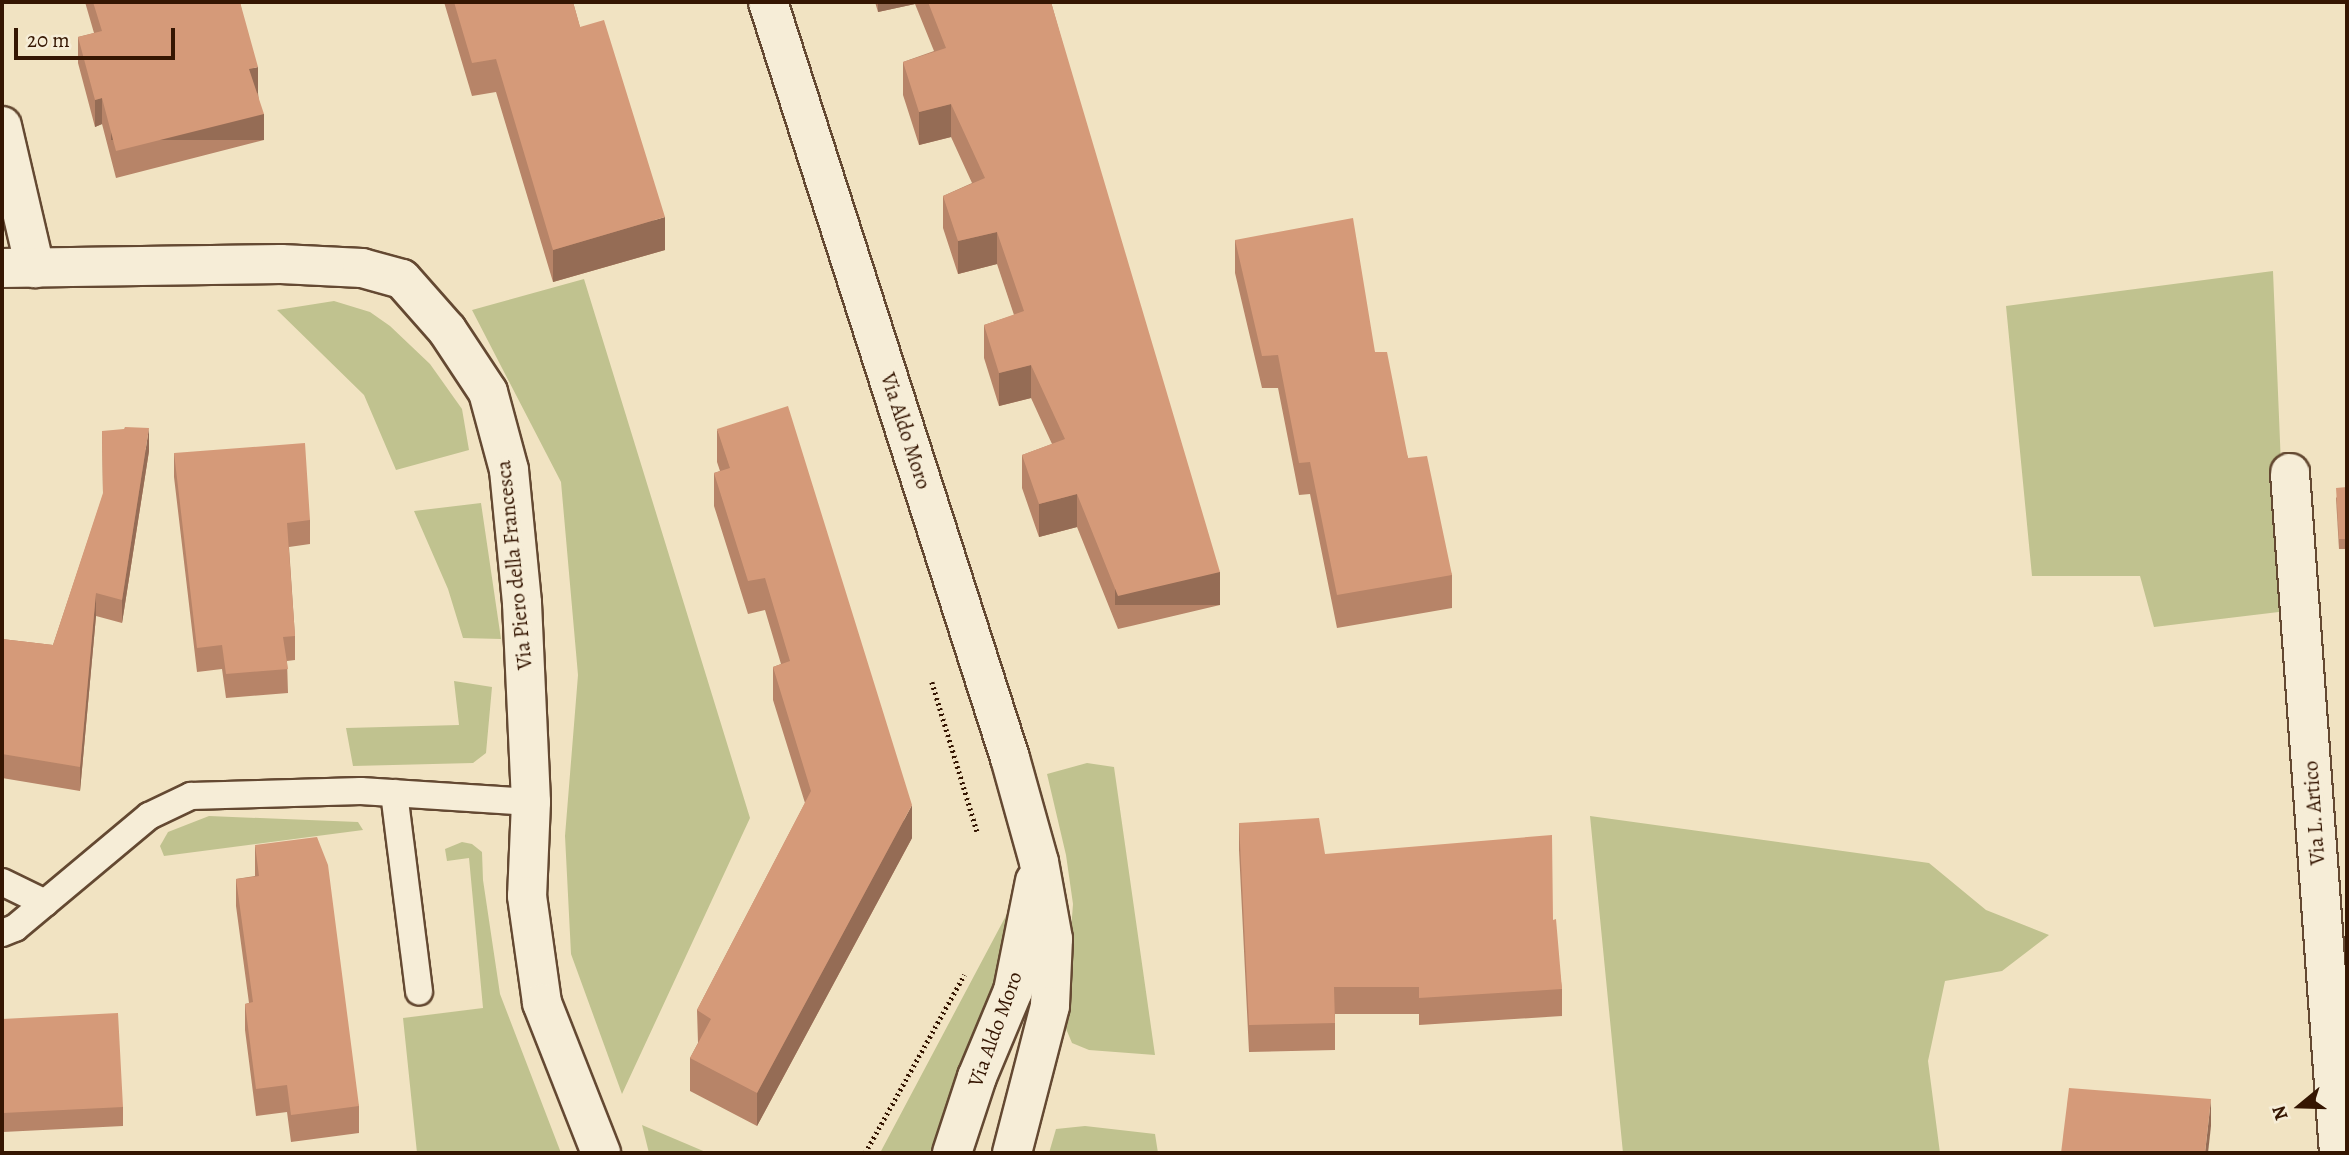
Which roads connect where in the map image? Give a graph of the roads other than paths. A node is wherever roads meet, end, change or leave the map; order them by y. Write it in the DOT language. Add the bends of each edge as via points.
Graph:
graph roads {
  1 [pos="768,2"];
  2 [pos="2,126"];
  3 [pos="19,268"];
  4 [pos="2290,473"];
  5 [pos="394,793"];
  6 [pos="531,802"];
  7 [pos="1039,862"];
  8 [pos="2,882"];
  9 [pos="45,903"];
  10 [pos="2,933"];
  11 [pos="418,990"];
  12 [pos="601,1153"];
  13 [pos="952,1153"];
  14 [pos="1012,1153"];
  15 [pos="2339,1153"];
  1 -- 7 [label="street, Via Aldo Moro"];
  2 -- 3 [label="street, Via Piero della Francesca"];
  3 -- 6 [label="street, Via Piero della Francesca" via="281,264 362,268 402,279 447,330 488,392 509,470 522,603"];
  4 -- 15 [label="street, Via L. Artico"];
  5 -- 6 [label="lane"];
  5 -- 9 [label="lane" via="191,796 149,816"];
  5 -- 11 [label="lane"];
  6 -- 12 [label="street, Via Piero della Francesca" via="527,896 542,1003"];
  7 -- 13 [label="street, Via Aldo Moro" via="1013,991"];
  7 -- 14 [label="street, Via Aldo Moro" via="1053,939 1050,1006"];
  8 -- 9 [label="lane"];
  9 -- 10 [label="lane"];
}
